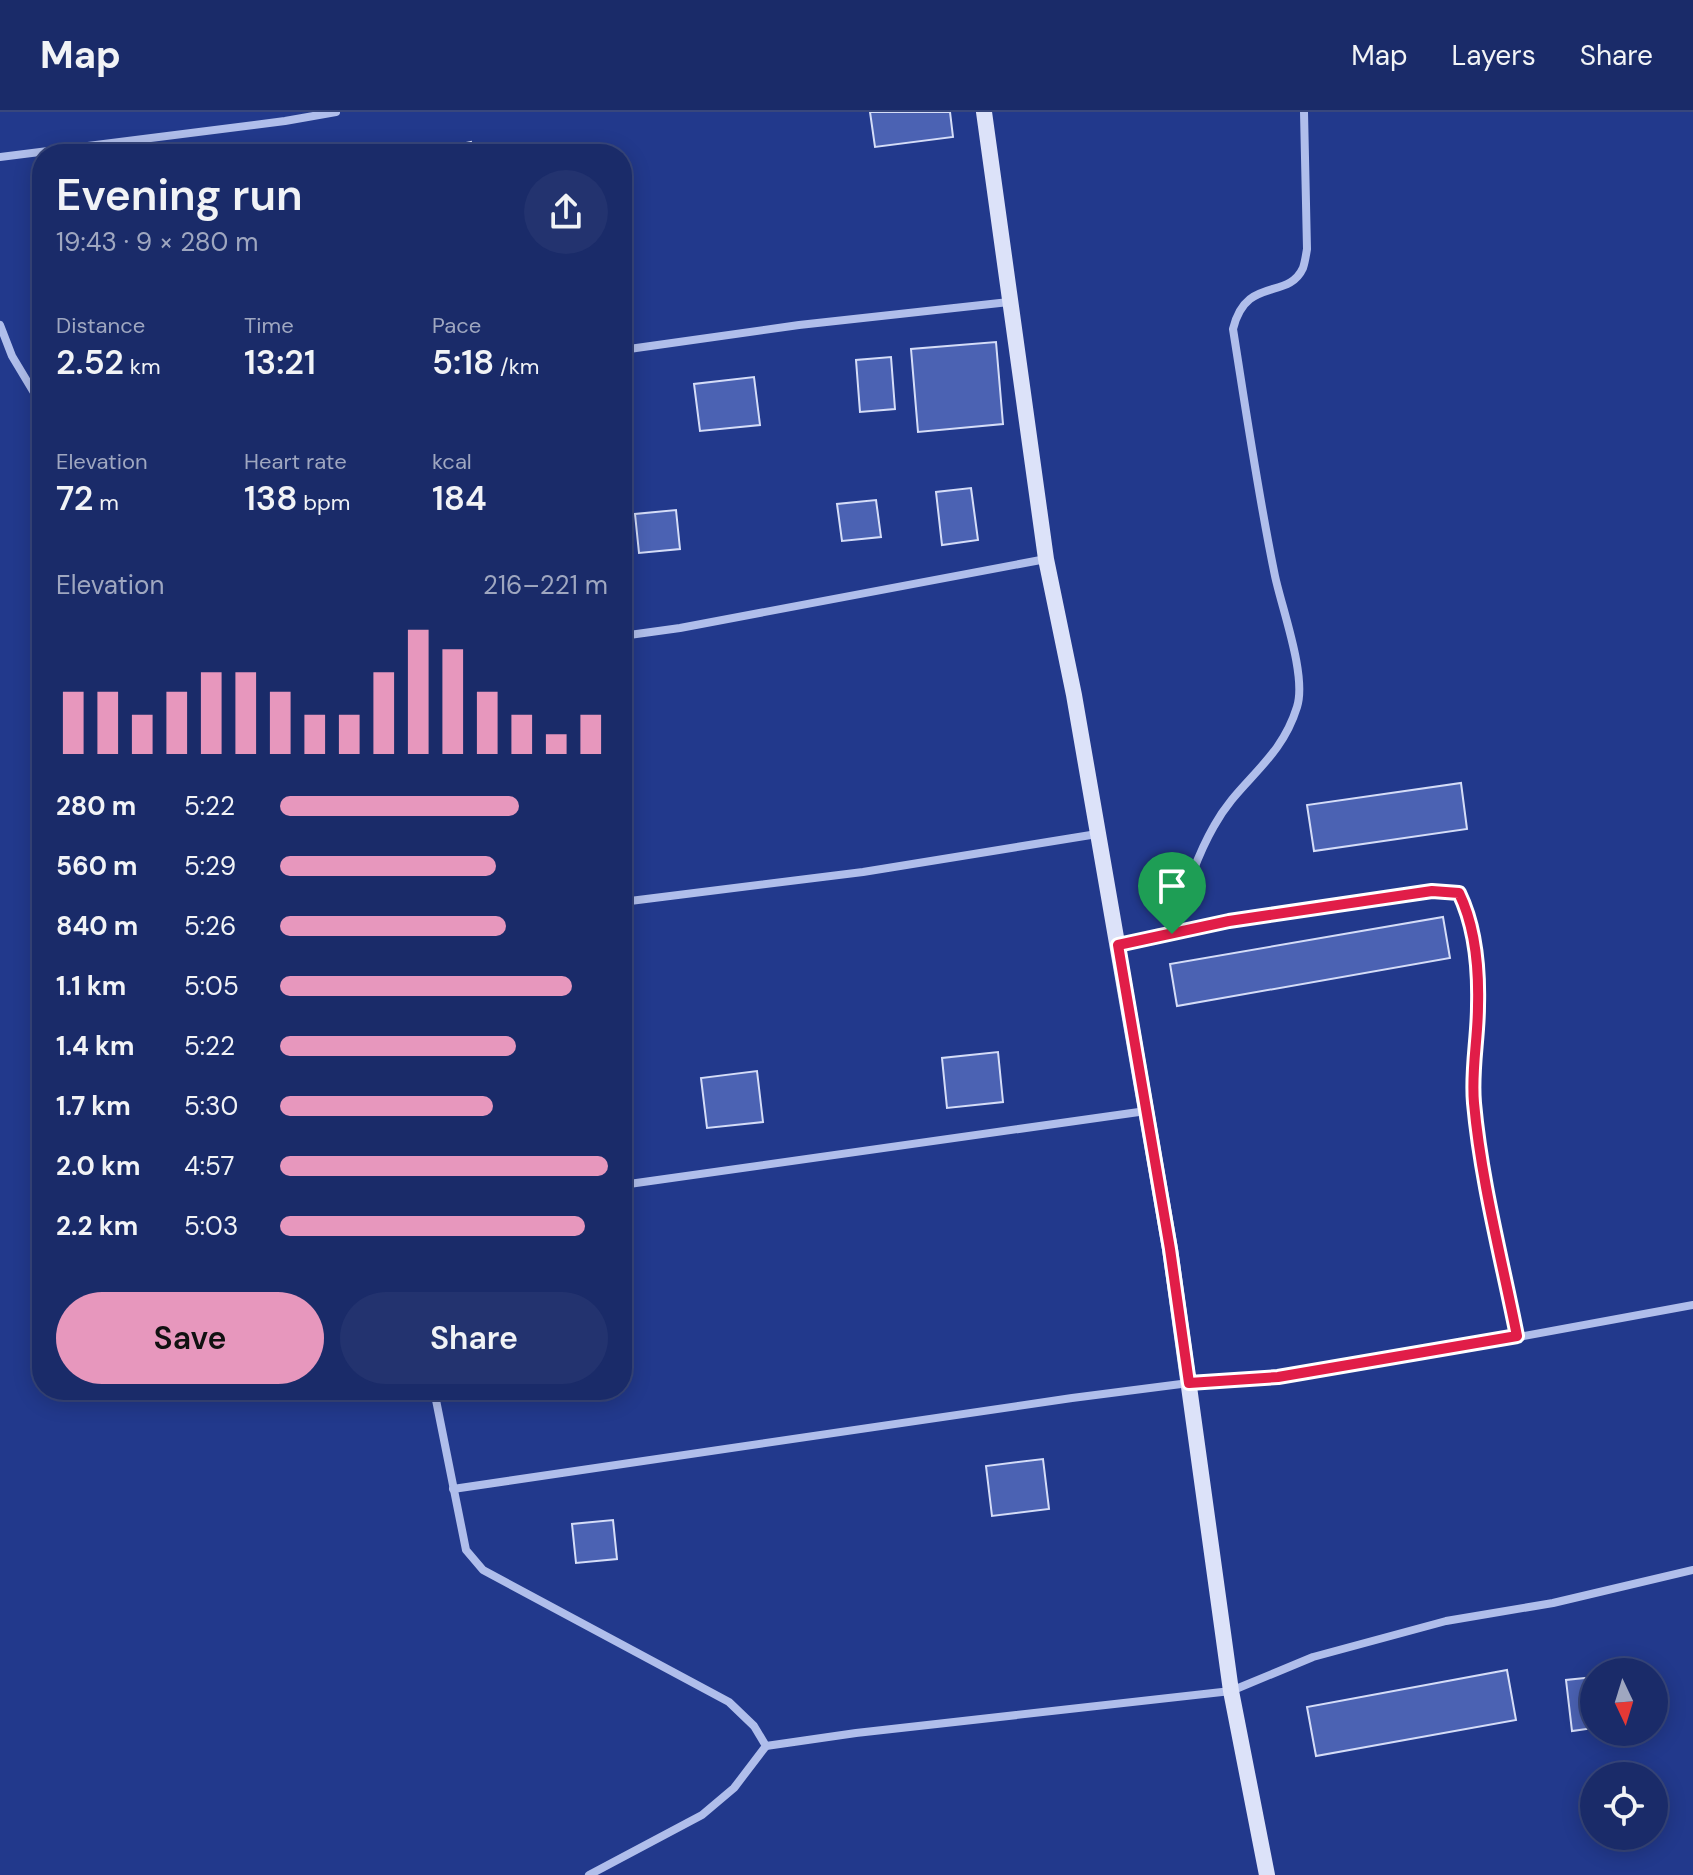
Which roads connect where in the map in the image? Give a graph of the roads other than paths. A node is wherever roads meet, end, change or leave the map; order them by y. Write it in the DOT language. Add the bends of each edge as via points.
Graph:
graph roads {
  1 [pos="336,112"];
  2 [pos="984,112"];
  3 [pos="1304,112"];
  4 [pos="97,144"];
  5 [pos="32,153"];
  6 [pos="0,157"];
  7 [pos="1009,302"];
  8 [pos="0,325"];
  9 [pos="632,349"];
  10 [pos="32,389"];
  11 [pos="1046,559"];
  12 [pos="632,635"];
  13 [pos="1097,834"];
  14 [pos="632,901"];
  15 [pos="1172,934"];
  16 [pos="1118,945"];
  17 [pos="1146,1111"];
  18 [pos="632,1184"];
  19 [pos="1693,1305"];
  20 [pos="1517,1336"];
  21 [pos="1189,1383"];
  22 [pos="436,1400"];
  23 [pos="453,1489"];
  24 [pos="1693,1570"];
  25 [pos="1231,1691"];
  26 [pos="766,1746"];
  27 [pos="589,1875"];
  28 [pos="1267,1875"];
  1 -- 4 [label="street"];
  2 -- 7 [label="street"];
  3 -- 15 [label="street" via="1307,249 1302,271 1284,285 1251,296 1238,311 1233,329 1274,574 1298,668 1299,702 1276,751 1214,825"];
  5 -- 6 [label="street"];
  7 -- 9 [label="street"];
  7 -- 11 [label="street"];
  8 -- 10 [label="street"];
  11 -- 12 [label="street"];
  11 -- 13 [label="street"];
  13 -- 14 [label="street" via="863,872"];
  13 -- 16 [label="street"];
  15 -- 16 [label="street"];
  15 -- 20 [label="street" via="1432,891 1459,893 1469,913 1477,971 1474,1103"];
  16 -- 17 [label="street"];
  17 -- 18 [label="street"];
  17 -- 21 [label="street"];
  19 -- 20 [label="street"];
  20 -- 21 [label="street" via="1278,1377"];
  21 -- 23 [label="street"];
  21 -- 25 [label="street"];
  22 -- 23 [label="street"];
  23 -- 26 [label="street" via="466,1550 483,1570 729,1702"];
  24 -- 25 [label="street" via="1553,1603 1446,1621 1313,1657"];
  25 -- 26 [label="street"];
  25 -- 28 [label="street"];
  26 -- 27 [label="street" via="734,1788 702,1815"];
}
